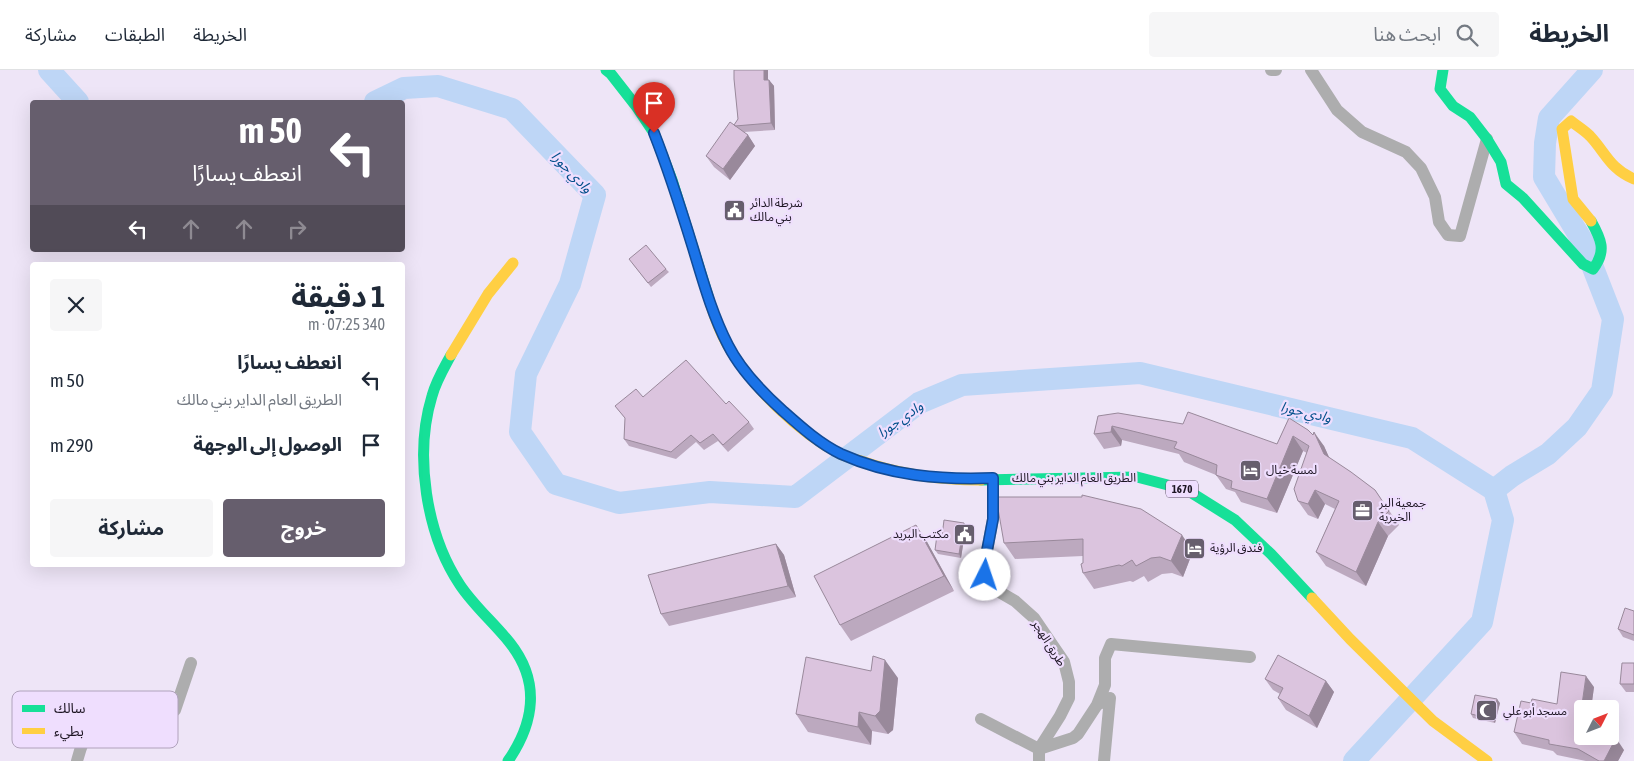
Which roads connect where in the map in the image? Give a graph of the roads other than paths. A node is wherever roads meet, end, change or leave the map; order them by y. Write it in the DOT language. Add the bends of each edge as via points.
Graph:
graph roads {
  1 [pos="606,70"];
  2 [pos="1271,70"];
  3 [pos="1276,70"];
  4 [pos="1311,70"];
  5 [pos="1443,70"];
  6 [pos="1487,139"];
  7 [pos="1634,179"];
  8 [pos="513,263"];
  9 [pos="993,478"];
  10 [pos="1250,656"];
  11 [pos="191,663"];
  12 [pos="178,701"];
  13 [pos="1097,705"];
  14 [pos="981,719"];
  15 [pos="80,748"];
  16 [pos="1039,755"];
  17 [pos="77,761"];
  18 [pos="508,761"];
  19 [pos="1104,761"];
  20 [pos="1487,761"];
  1 -- 9 [label="main road, الطريق العام الداير بني مالك / 1670" via="654,133 712,309 728,346 761,392 804,430 840,454 915,476 955,480"];
  2 -- 3 [label="street"];
  4 -- 6 [label="street" via="1336,110 1362,132 1406,152 1421,168 1434,198 1439,222 1448,235 1460,236"];
  5 -- 6 [label="main road" via="1440,89 1453,106 1470,117"];
  6 -- 7 [label="main road" via="1501,162 1506,184 1523,198 1583,264 1594,269 1602,252 1599,235 1573,199 1562,129 1571,121 1590,136 1612,166 1622,175"];
  8 -- 18 [label="main road" via="502,273 478,309 449,358 432,396 424,463 431,518 448,562 460,585 524,664 529,679 531,696 524,733"];
  9 -- 16 [label="street, طريق الهجر" via="993,519 985,575 996,590 1016,601 1034,618 1064,662 1069,682 1069,698"];
  9 -- 20 [label="main road, الطريق العام الداير بني مالك / 1670" via="1136,477 1187,490 1235,520 1433,720"];
  10 -- 13 [label="street" via="1111,644 1105,658 1105,685"];
  11 -- 12 [label="street"];
  13 -- 16 [label="street" via="1078,734"];
  13 -- 19 [label="street" via="1110,698"];
  14 -- 16 [label="street"];
  15 -- 17 [label="street"];
}
